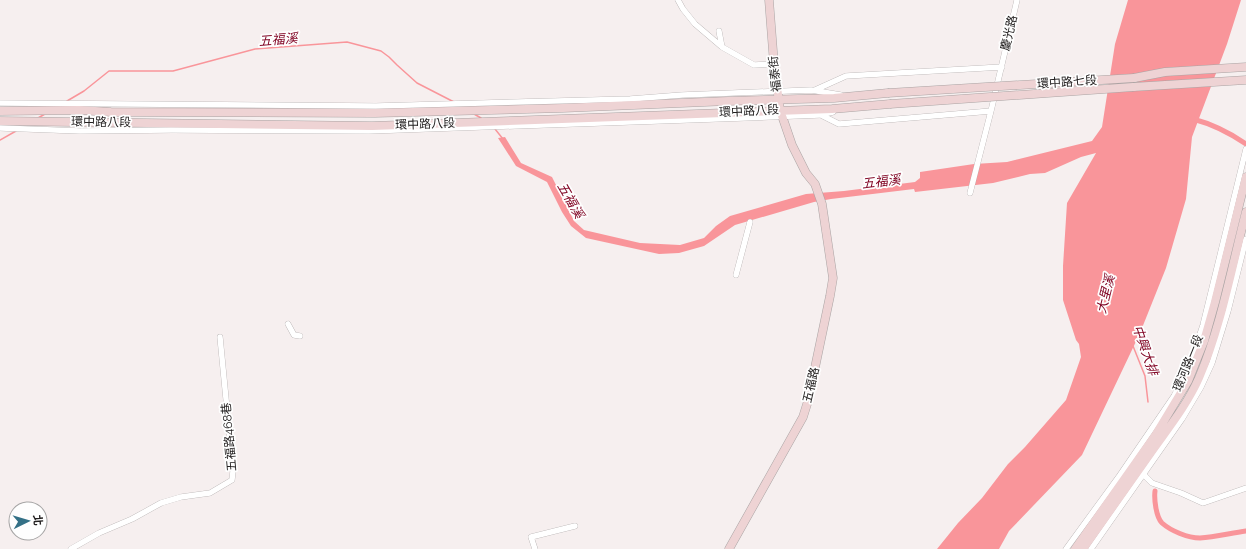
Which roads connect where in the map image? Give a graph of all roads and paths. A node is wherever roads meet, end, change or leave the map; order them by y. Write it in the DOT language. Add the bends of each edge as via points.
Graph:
graph roads {
  1 [pos="678,0"];
  2 [pos="769,0"];
  3 [pos="1017,0"];
  4 [pos="719,31"];
  5 [pos="722,47"];
  6 [pos="774,64"];
  7 [pos="1002,67"];
  8 [pos="1246,67"];
  9 [pos="1246,71"];
  10 [pos="1134,78"];
  11 [pos="1246,80"];
  12 [pos="1246,86"];
  13 [pos="1133,87"];
  14 [pos="815,90"];
  15 [pos="888,93"];
  16 [pos="777,96"];
  17 [pos="849,97"];
  18 [pos="0,103"];
  19 [pos="890,104"];
  20 [pos="467,107"];
  21 [pos="850,107"];
  22 [pos="373,110"];
  23 [pos="0,111"];
  24 [pos="991,111"];
  25 [pos="780,113"];
  26 [pos="820,115"];
  27 [pos="0,121"];
  28 [pos="12,125"];
  29 [pos="0,128"];
  30 [pos="374,128"];
  31 [pos="1246,149"];
  32 [pos="1246,177"];
  33 [pos="817,188"];
  34 [pos="970,193"];
  35 [pos="1246,212"];
  36 [pos="750,222"];
  37 [pos="1246,239"];
  38 [pos="736,275"];
  39 [pos="288,324"];
  40 [pos="300,336"];
  41 [pos="220,337"];
  42 [pos="1136,468"];
  43 [pos="1246,488"];
  44 [pos="575,526"];
  45 [pos="71,549"];
  46 [pos="535,549"];
  47 [pos="729,549"];
  48 [pos="1066,549"];
  49 [pos="1075,549"];
  50 [pos="1083,549"];
  51 [pos="1091,549"];
  1 -- 5 [label="street" via="694,24"];
  2 -- 6 [label="street, 福泰街"];
  3 -- 7 [label="street, 慶光路"];
  4 -- 5 [label="street"];
  5 -- 6 [label="street" via="754,65"];
  6 -- 16 [label="street, 福泰街"];
  7 -- 14 [label="street, 環中路八段" via="846,76"];
  7 -- 24 [label="street, 慶光路"];
  8 -- 10 [label="street" via="1165,72"];
  9 -- 10 [label="street, 環中路七段"];
  10 -- 15 [label="street, 環中路七段, bridge"];
  11 -- 13 [label="street, 環中路七段"];
  12 -- 13 [label="street" via="1167,89"];
  13 -- 19 [label="street, 環中路七段, bridge"];
  14 -- 16 [label="street, 環中路八段"];
  14 -- 17 [label="street, 環中路八段"];
  15 -- 17 [label="street, 環中路八段"];
  16 -- 17 [label="street, 環中路八段"];
  16 -- 20 [label="street, 環中路八段" via="682,95"];
  16 -- 20 [label="street, 環中路八段" via="563,108 486,110"];
  16 -- 25 [label="street, 福泰街"];
  18 -- 22 [label="street, 環中路八段"];
  19 -- 21 [label="street, 環中路八段"];
  20 -- 22 [label="street, 環中路八段"];
  20 -- 22 [label="street, 環中路八段" via="438,104"];
  21 -- 25 [label="street, 環中路八段"];
  21 -- 26 [label="street, 環中路八段"];
  22 -- 23 [label="street, 環中路八段"];
  22 -- 30 [label="street"];
  24 -- 26 [label="street, 環中路八段" via="839,124"];
  24 -- 34 [label="street, 慶光路"];
  25 -- 26 [label="street, 環中路八段"];
  25 -- 30 [label="street, 環中路八段"];
  25 -- 33 [label="street, 福泰街" via="792,145"];
  27 -- 28 [label="street, 環中路八段"];
  28 -- 29 [label="street, 環中路八段"];
  28 -- 30 [label="street, 環中路八段" via="50,122"];
  28 -- 30 [label="street, 環中路八段" via="80,131"];
  31 -- 42 [label="street, 環河路一段" via="1211,295 1193,355"];
  32 -- 42 [label="street, 環河路一段" via="1215,302 1197,360 1188,381"];
  33 -- 47 [label="street, 五福路" via="822,204 832,278 808,401 803,417"];
  35 -- 42 [label="street, 環河路一段" via="1216,328 1199,379 1183,406"];
  36 -- 38 [label="street"];
  37 -- 42 [label="street, 環河路一段" via="1228,311 1201,387 1182,419"];
  39 -- 40 [label="street" via="294,335"];
  41 -- 45 [label="street, 五福路468巷" via="232,480 210,493 161,503"];
  42 -- 43 [label="street" via="1152,483 1203,503"];
  42 -- 48 [label="street, 環河路一段"];
  42 -- 49 [label="street, 環河路一段"];
  42 -- 50 [label="street, 環河路一段"];
  42 -- 51 [label="street, 環河路一段"];
  44 -- 46 [label="street" via="531,537"];
}
